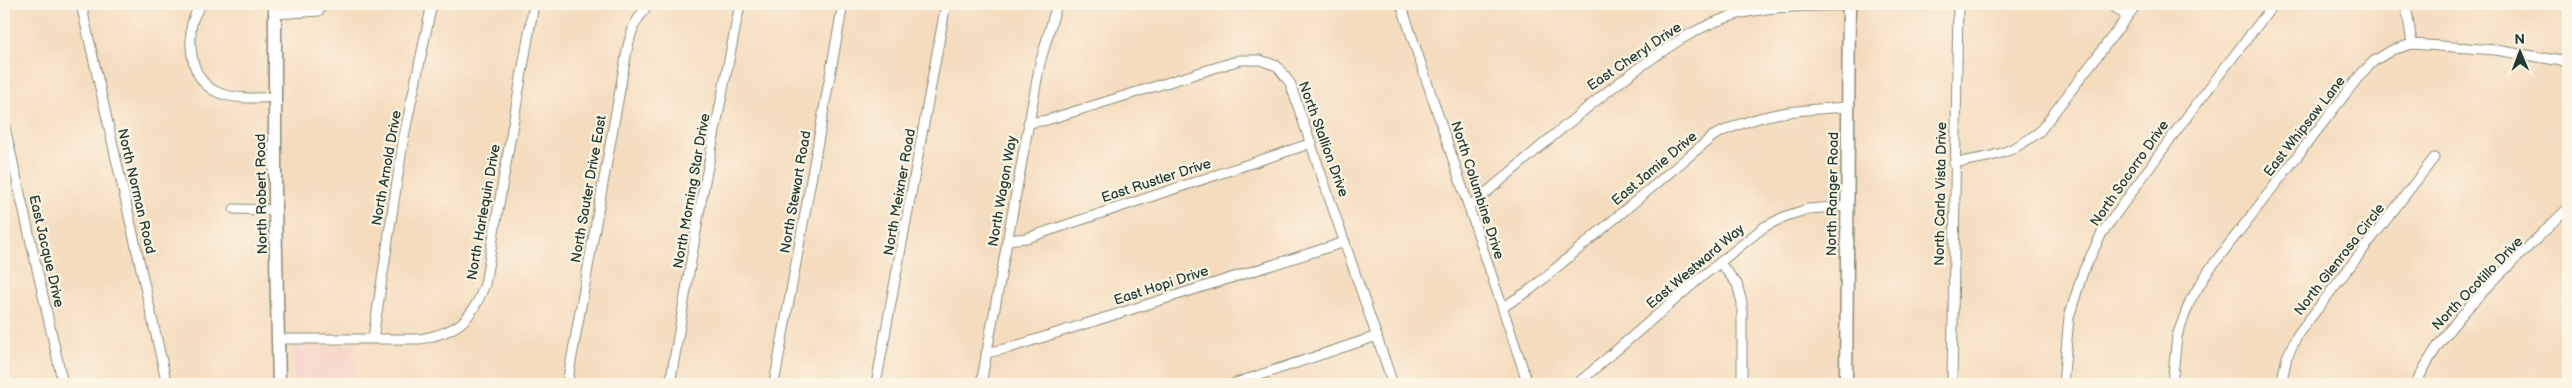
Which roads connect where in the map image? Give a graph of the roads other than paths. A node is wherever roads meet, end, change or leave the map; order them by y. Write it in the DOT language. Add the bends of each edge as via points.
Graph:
graph roads {
  1 [pos="81,4"];
  2 [pos="202,4"];
  3 [pos="432,4"];
  4 [pos="534,4"];
  5 [pos="648,4"];
  6 [pos="740,4"];
  7 [pos="843,4"];
  8 [pos="946,4"];
  9 [pos="1058,4"];
  10 [pos="1401,4"];
  11 [pos="1958,4"];
  12 [pos="2111,4"];
  13 [pos="2137,4"];
  14 [pos="2274,4"];
  15 [pos="2406,4"];
  16 [pos="1849,5"];
  17 [pos="275,9"];
  18 [pos="319,11"];
  19 [pos="2127,17"];
  20 [pos="2412,44"];
  21 [pos="2568,62"];
  22 [pos="275,98"];
  23 [pos="1848,107"];
  24 [pos="4,123"];
  25 [pos="1028,123"];
  26 [pos="1312,142"];
  27 [pos="2434,158"];
  28 [pos="1954,164"];
  29 [pos="1469,206"];
  30 [pos="1847,206"];
  31 [pos="2568,208"];
  32 [pos="234,209"];
  33 [pos="275,210"];
  34 [pos="1007,240"];
  35 [pos="1345,242"];
  36 [pos="1720,263"];
  37 [pos="1503,307"];
  38 [pos="1377,336"];
  39 [pos="372,338"];
  40 [pos="278,339"];
  41 [pos="986,353"];
  42 [pos="63,384"];
  43 [pos="168,384"];
  44 [pos="279,384"];
  45 [pos="567,384"];
  46 [pos="670,384"];
  47 [pos="774,384"];
  48 [pos="876,384"];
  49 [pos="981,384"];
  50 [pos="1233,384"];
  51 [pos="1393,384"];
  52 [pos="1528,384"];
  53 [pos="1577,384"];
  54 [pos="1742,384"];
  55 [pos="1846,384"];
  56 [pos="1952,384"];
  57 [pos="2063,384"];
  58 [pos="2172,384"];
  59 [pos="2282,384"];
  60 [pos="2416,384"];
  1 -- 43 [label="street, North Norman Road"];
  2 -- 22 [label="street" via="193,15 190,32 195,73 210,89 229,96"];
  3 -- 39 [label="street, North Arnold Drive" via="404,136"];
  4 -- 39 [label="street, North Harlequin Drive" via="485,284 477,306 461,324 443,335 420,339"];
  5 -- 45 [label="street, North Sauter Drive East" via="634,25 628,45"];
  6 -- 46 [label="street, North Morning Star Drive"];
  7 -- 47 [label="street, North Stewart Road"];
  8 -- 48 [label="street, North Meixner Road"];
  9 -- 25 [label="street, North Wagon Way" via="1040,63"];
  10 -- 29 [label="street, North Columbine Drive"];
  11 -- 28 [label="street, North Carla Vista Drive"];
  12 -- 19 [label="street"];
  13 -- 19 [label="street"];
  14 -- 57 [label="street, North Socorro Drive" via="2102,233 2083,272 2069,317"];
  15 -- 20 [label="street"];
  16 -- 23 [label="street, North Ranger Road"];
  16 -- 29 [label="street, East Cheryl Drive" via="1739,14 1678,40 1591,102"];
  17 -- 18 [label="street"];
  17 -- 22 [label="street, North Robert Road"];
  19 -- 28 [label="street" via="2040,131 2024,144 1995,157"];
  20 -- 21 [label="street, East Whipsaw Lane" via="2496,50"];
  20 -- 58 [label="street, East Whipsaw Lane" via="2374,60 2361,74 2209,270 2177,336"];
  22 -- 33 [label="street, North Robert Road"];
  23 -- 30 [label="street, North Ranger Road"];
  23 -- 37 [label="street, East Jamie Drive" via="1775,113 1713,136 1530,290"];
  24 -- 42 [label="street, East Jacque Drive"];
  25 -- 26 [label="street, North Stallion Drive" via="1047,120 1240,60 1260,60 1278,66 1290,83"];
  25 -- 34 [label="street, North Wagon Way"];
  26 -- 34 [label="street, East Rustler Drive" via="1027,238"];
  26 -- 35 [label="street, North Stallion Drive"];
  27 -- 59 [label="street, North Glenrosa Circle" via="2298,334 2287,357"];
  28 -- 56 [label="street, North Carla Vista Drive"];
  29 -- 37 [label="street, North Columbine Drive"];
  30 -- 36 [label="street, East Westward Way" via="1808,209 1786,216 1764,227"];
  30 -- 55 [label="street, North Ranger Road"];
  31 -- 60 [label="street, North Ocotillo Drive" via="2458,319 2434,348"];
  32 -- 33 [label="street"];
  33 -- 40 [label="street, North Robert Road"];
  34 -- 41 [label="street, North Wagon Way"];
  35 -- 38 [label="street, North Stallion Drive"];
  35 -- 41 [label="street, East Hopi Drive"];
  36 -- 53 [label="street, East Westward Way"];
  36 -- 54 [label="street" via="1737,284 1742,304"];
  37 -- 52 [label="street, North Columbine Drive"];
  38 -- 50 [label="street"];
  38 -- 51 [label="street, North Stallion Drive"];
  39 -- 40 [label="street, North Harlequin Drive"];
  40 -- 44 [label="street, North Robert Road"];
  41 -- 49 [label="street, North Wagon Way"];
}
